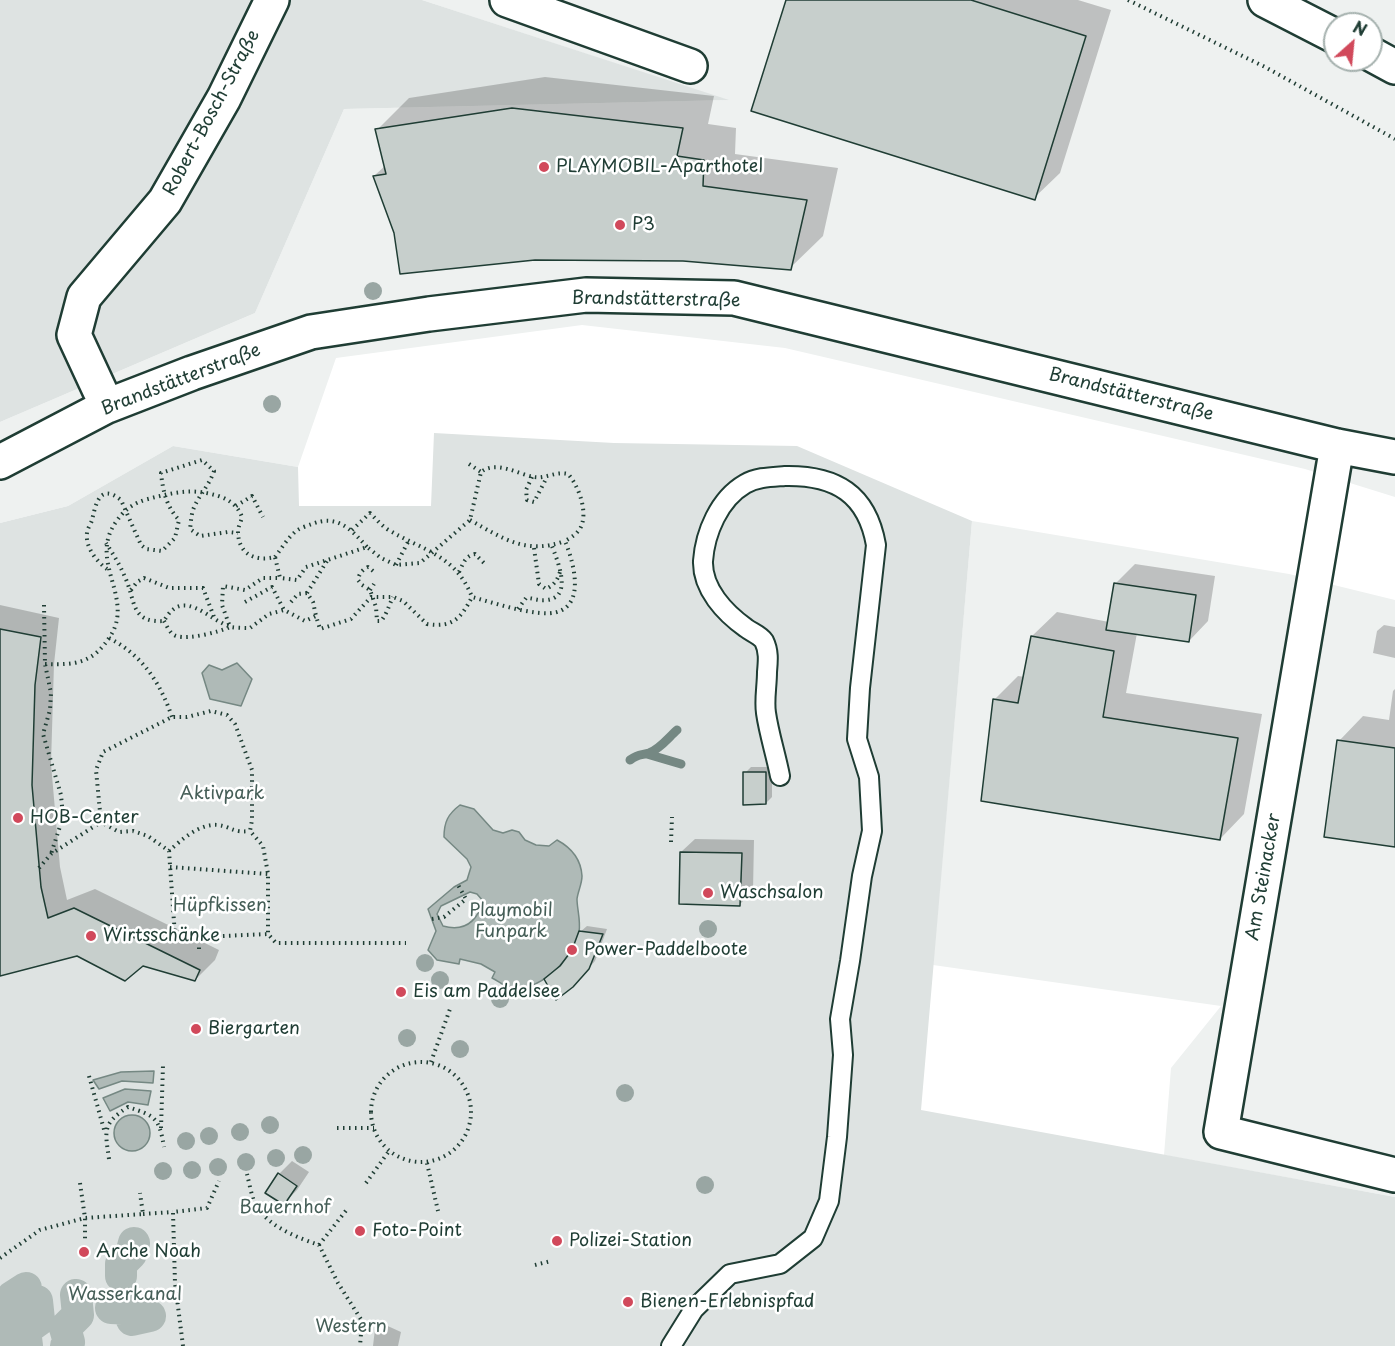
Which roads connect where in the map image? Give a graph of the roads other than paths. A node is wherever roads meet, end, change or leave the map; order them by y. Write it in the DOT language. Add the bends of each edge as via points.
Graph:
graph roads {
  1 [pos="272,0"];
  2 [pos="507,0"];
  3 [pos="1265,0"];
  4 [pos="1323,30"];
  5 [pos="690,66"];
  6 [pos="107,406"];
  7 [pos="1337,446"];
  8 [pos="1395,457"];
  9 [pos="0,462"];
  10 [pos="780,776"];
  11 [pos="1395,1174"];
  12 [pos="671,1346"];
  1 -- 6 [label="street, Robert-Bosch-Straße" via="224,98 165,201 84,297 74,335"];
  2 -- 5 [label="street"];
  3 -- 4 [label="street"];
  6 -- 7 [label="street, Brandstätterstraße" via="311,332 586,295 734,298"];
  6 -- 9 [label="street, Brandstätterstraße"];
  7 -- 8 [label="street, Brandstätterstraße"];
  7 -- 11 [label="street, Am Steinacker" via="1221,1132"];
  10 -- 12 [label="lane" via="766,712 768,651 762,639 718,603 703,564 714,520 728,498 746,484 768,477 795,476 838,485 853,496 872,525 876,545 857,739 869,777 872,831 840,1019 843,1055 829,1201 813,1238 780,1264 730,1274 694,1309"];
}
